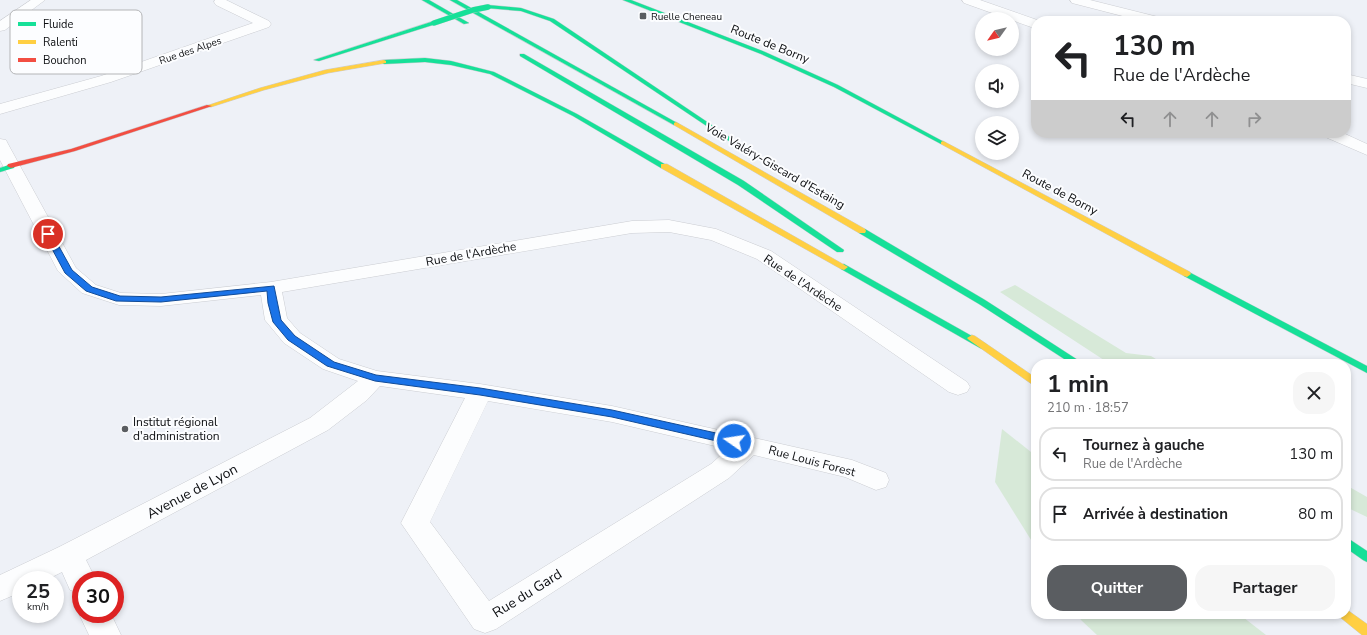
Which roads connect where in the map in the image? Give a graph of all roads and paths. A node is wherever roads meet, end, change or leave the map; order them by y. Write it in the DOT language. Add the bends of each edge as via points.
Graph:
graph roads {
  1 [pos="39,0"];
  2 [pos="425,0"];
  3 [pos="453,0"];
  4 [pos="626,0"];
  5 [pos="968,0"];
  6 [pos="1076,0"];
  7 [pos="220,2"];
  8 [pos="25,10"];
  9 [pos="1138,16"];
  10 [pos="10,20"];
  11 [pos="1031,22"];
  12 [pos="0,27"];
  13 [pos="474,28"];
  14 [pos="515,51"];
  15 [pos="306,63"];
  16 [pos="142,66"];
  17 [pos="120,74"];
  18 [pos="1351,79"];
  19 [pos="1367,84"];
  20 [pos="0,109"];
  21 [pos="170,109"];
  22 [pos="1340,138"];
  23 [pos="0,144"];
  24 [pos="738,145"];
  25 [pos="1367,150"];
  26 [pos="762,163"];
  27 [pos="6,168"];
  28 [pos="824,208"];
  29 [pos="846,253"];
  30 [pos="879,276"];
  31 [pos="271,288"];
  32 [pos="983,346"];
  33 [pos="1070,359"];
  34 [pos="1346,359"];
  35 [pos="1351,361"];
  36 [pos="1367,370"];
  37 [pos="375,378"];
  38 [pos="1031,380"];
  39 [pos="958,387"];
  40 [pos="480,392"];
  41 [pos="749,444"];
  42 [pos="876,480"];
  43 [pos="1351,546"];
  44 [pos="69,555"];
  45 [pos="1367,557"];
  46 [pos="76,571"];
  47 [pos="0,589"];
  48 [pos="1351,619"];
  49 [pos="100,623"];
  50 [pos="1367,631"];
  51 [pos="105,635"];
  1 -- 8 [label="street"];
  2 -- 13 [label="main road"];
  3 -- 28 [label="main road, Voie Valéry-Giscard d'Estaing"];
  4 -- 34 [label="main road, Route de Borny" via="763,53 836,86"];
  5 -- 11 [label="street"];
  6 -- 9 [label="street"];
  7 -- 16 [label="street, Rue des Alpes" via="264,24"];
  10 -- 12 [label="street"];
  14 -- 29 [label="main road" via="741,183"];
  15 -- 24 [label="main road, bridge" via="473,10 508,6 538,13 552,20"];
  17 -- 20 [label="street, Rue des Alpes"];
  18 -- 19 [label="street"];
  21 -- 27 [label="main road" via="65,144"];
  22 -- 25 [label="street"];
  23 -- 27 [label="street, Rue de l'Ardèche"];
  26 -- 28 [label="main road"];
  27 -- 31 [label="street, Rue de l'Ardèche" via="68,271 89,289 119,299 161,300"];
  27 -- 32 [label="main road" via="73,150 326,71 390,61 425,60 451,63 492,73 574,115"];
  28 -- 33 [label="main road, Voie Valéry-Giscard d'Estaing" via="970,294"];
  30 -- 32 [label="main road"];
  31 -- 37 [label="street, Rue Louis Forest" via="276,320 292,338 330,364"];
  31 -- 39 [label="street, Rue de l'Ardèche" via="632,227 669,226 716,235 764,256"];
  32 -- 38 [label="main road"];
  35 -- 36 [label="main road, Route de Borny"];
  37 -- 40 [label="street, Rue Louis Forest"];
  37 -- 44 [label="street, Avenue de Lyon" via="320,424"];
  40 -- 41 [label="street, Rue Louis Forest" via="612,414"];
  40 -- 41 [label="street, Rue du Gard" via="415,523 484,620 720,471"];
  41 -- 42 [label="street, Rue Louis Forest" via="852,469"];
  43 -- 45 [label="main road"];
  44 -- 46 [label="street"];
  44 -- 47 [label="street, Avenue de Lyon"];
  48 -- 50 [label="main road"];
  49 -- 51 [label="street"];
}
